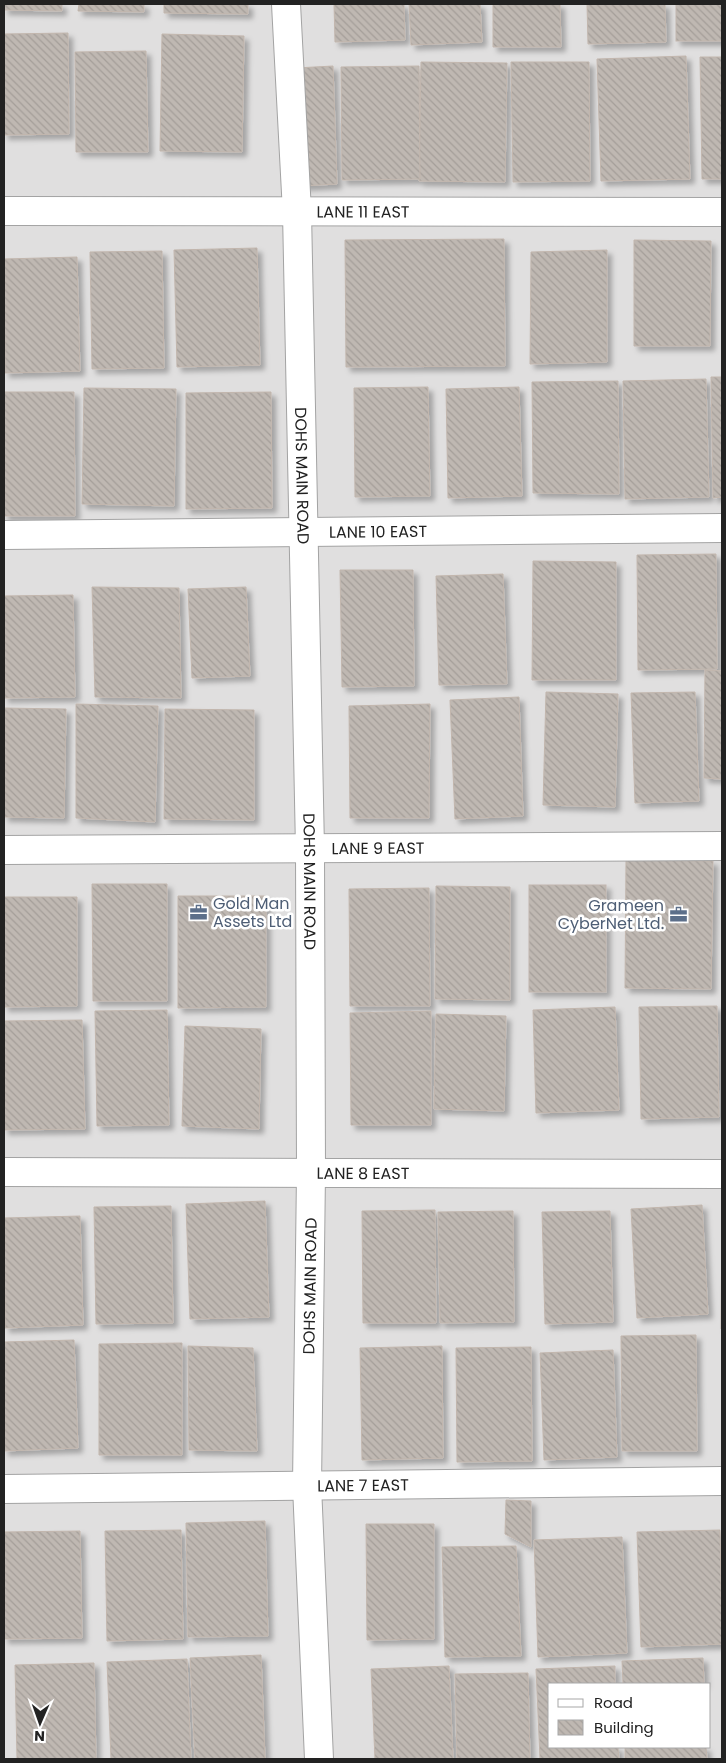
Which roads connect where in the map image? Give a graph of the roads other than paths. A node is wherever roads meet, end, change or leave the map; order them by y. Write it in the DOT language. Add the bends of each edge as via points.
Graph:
graph roads {
  1 [pos="286,4"];
  2 [pos="4,211"];
  3 [pos="297,212"];
  4 [pos="722,212"];
  5 [pos="722,528"];
  6 [pos="303,532"];
  7 [pos="4,535"];
  8 [pos="722,846"];
  9 [pos="310,849"];
  10 [pos="4,850"];
  11 [pos="4,1172"];
  12 [pos="311,1173"];
  13 [pos="722,1174"];
  14 [pos="722,1481"];
  15 [pos="307,1486"];
  16 [pos="4,1489"];
  17 [pos="319,1759"];
  1 -- 3 [label="street, DOHS MAIN ROAD"];
  2 -- 3 [label="street, LANE 11 EAST"];
  3 -- 4 [label="street, LANE 11 EAST"];
  3 -- 6 [label="street, DOHS MAIN ROAD"];
  5 -- 6 [label="street, LANE 10 EAST"];
  6 -- 7 [label="street, LANE 10 EAST"];
  6 -- 9 [label="street, DOHS MAIN ROAD"];
  8 -- 9 [label="street, LANE 9 EAST"];
  9 -- 10 [label="street, LANE 9 EAST"];
  9 -- 12 [label="street, DOHS MAIN ROAD"];
  11 -- 12 [label="street, LANE 8 EAST"];
  12 -- 13 [label="street, LANE 8 EAST"];
  12 -- 15 [label="street, DOHS MAIN ROAD"];
  14 -- 15 [label="street, LANE 7 EAST"];
  15 -- 16 [label="street, LANE 7 EAST"];
  15 -- 17 [label="street, DOHS MAIN ROAD"];
}
